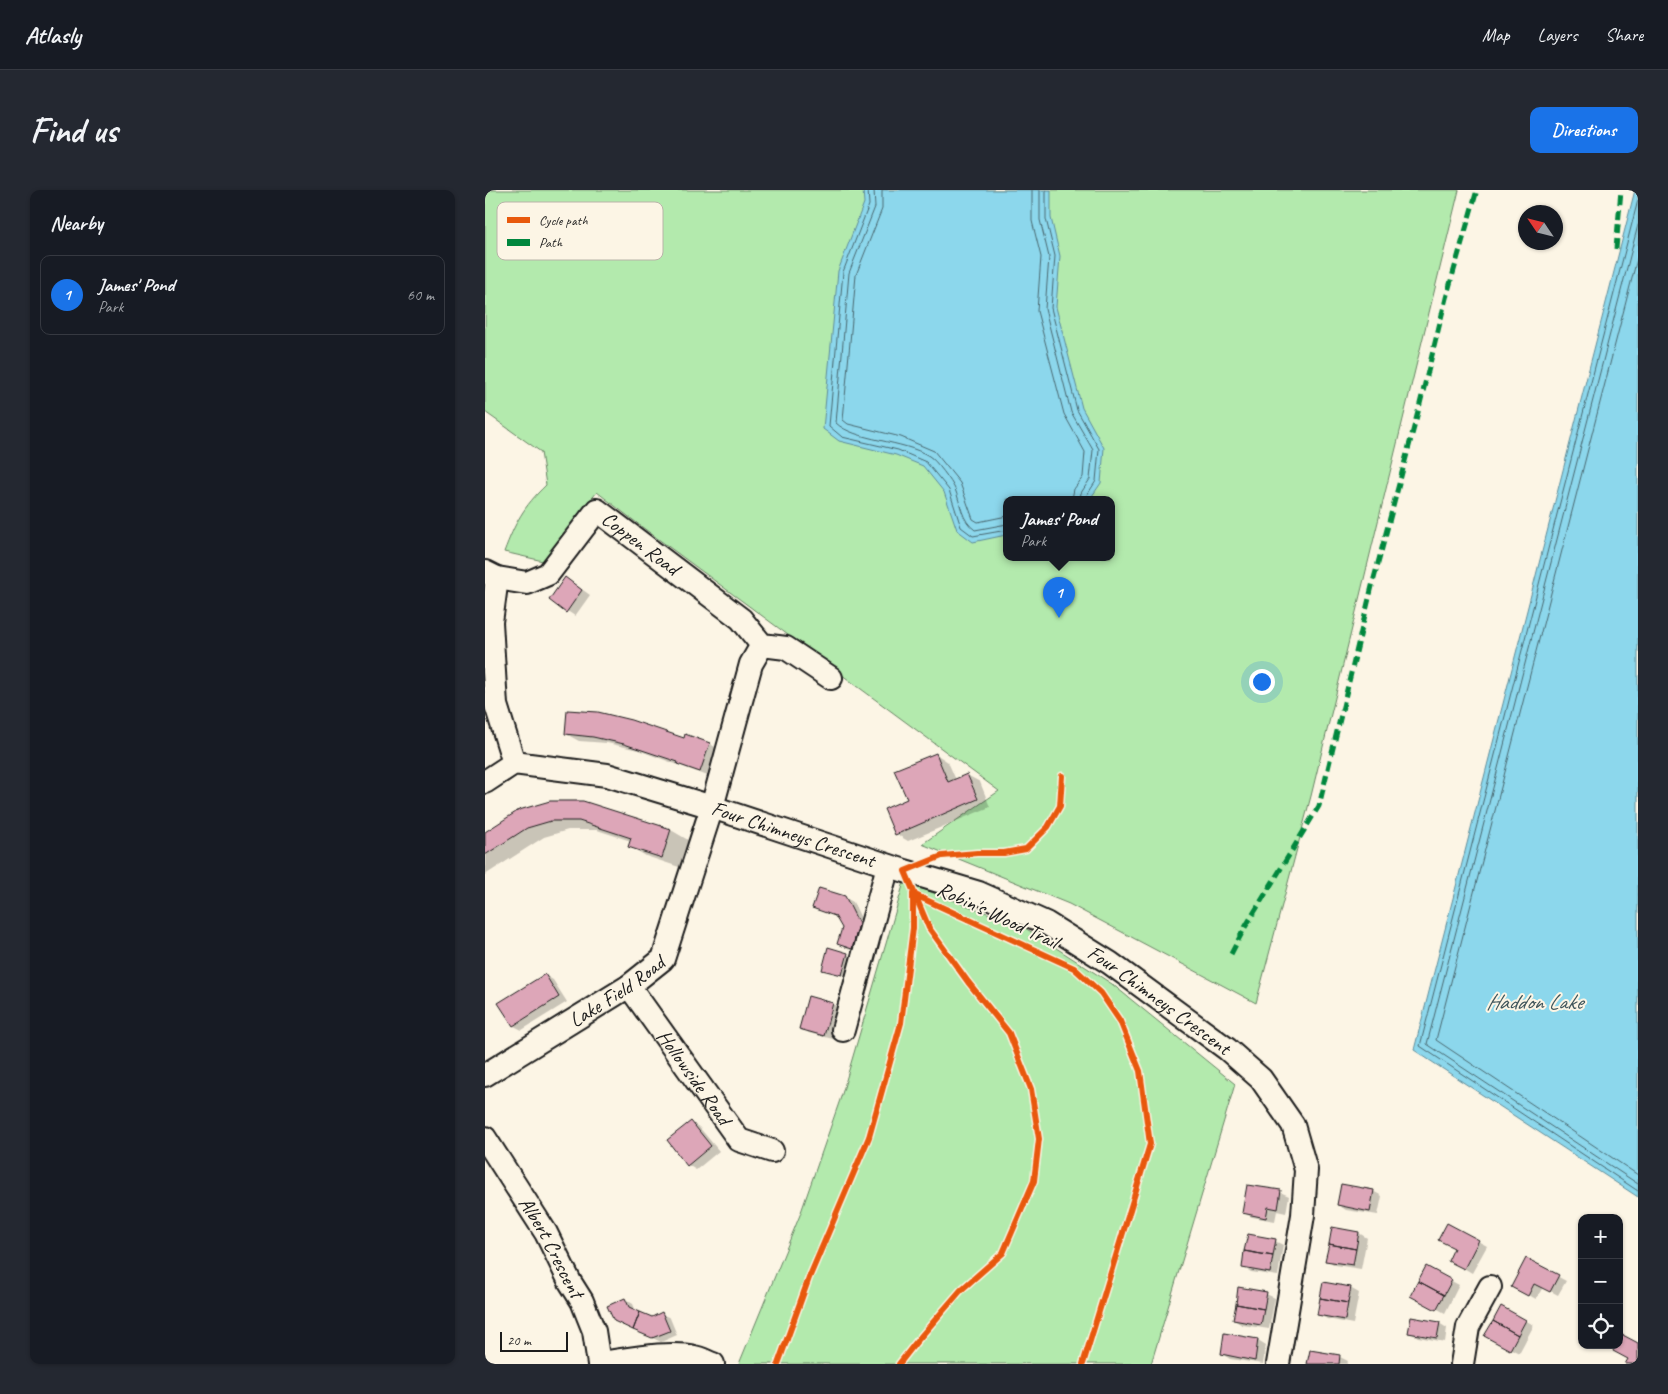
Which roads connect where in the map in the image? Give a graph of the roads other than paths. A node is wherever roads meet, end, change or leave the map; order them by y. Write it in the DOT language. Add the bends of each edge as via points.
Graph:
graph roads {
  1 [pos="491,575"];
  2 [pos="762,645"];
  3 [pos="831,678"];
  4 [pos="514,763"];
  5 [pos="485,782"];
  6 [pos="712,808"];
  7 [pos="888,866"];
  8 [pos="629,986"];
  9 [pos="843,1030"];
  10 [pos="485,1075"];
  11 [pos="485,1138"];
  12 [pos="772,1151"];
  13 [pos="1490,1287"];
  14 [pos="599,1364"];
  15 [pos="713,1364"];
  16 [pos="1278,1364"];
  17 [pos="1462,1364"];
  1 -- 2 [label="street, Coppen Road" via="527,583 548,574 597,510 741,619"];
  1 -- 4 [label="street, Coppen Road" via="496,705"];
  2 -- 3 [label="street" via="786,648"];
  2 -- 6 [label="street" via="751,664"];
  4 -- 5 [label="street"];
  4 -- 6 [label="street, Four Chimneys Crescent" via="607,775"];
  6 -- 7 [label="street, Four Chimneys Crescent"];
  6 -- 8 [label="street, Lake Field Road" via="663,959"];
  7 -- 9 [label="street"];
  7 -- 16 [label="street, Four Chimneys Crescent" via="979,893 1046,923 1110,963 1227,1049 1261,1079 1293,1125 1306,1170 1303,1215"];
  8 -- 10 [label="street, Lake Field Road"];
  8 -- 12 [label="street, Hollowside Road" via="739,1140"];
  11 -- 14 [label="street, Albert Crescent" via="546,1233 582,1301 594,1331"];
  13 -- 17 [label="street" via="1468,1327"];
  14 -- 15 [label="street" via="682,1355"];
}
